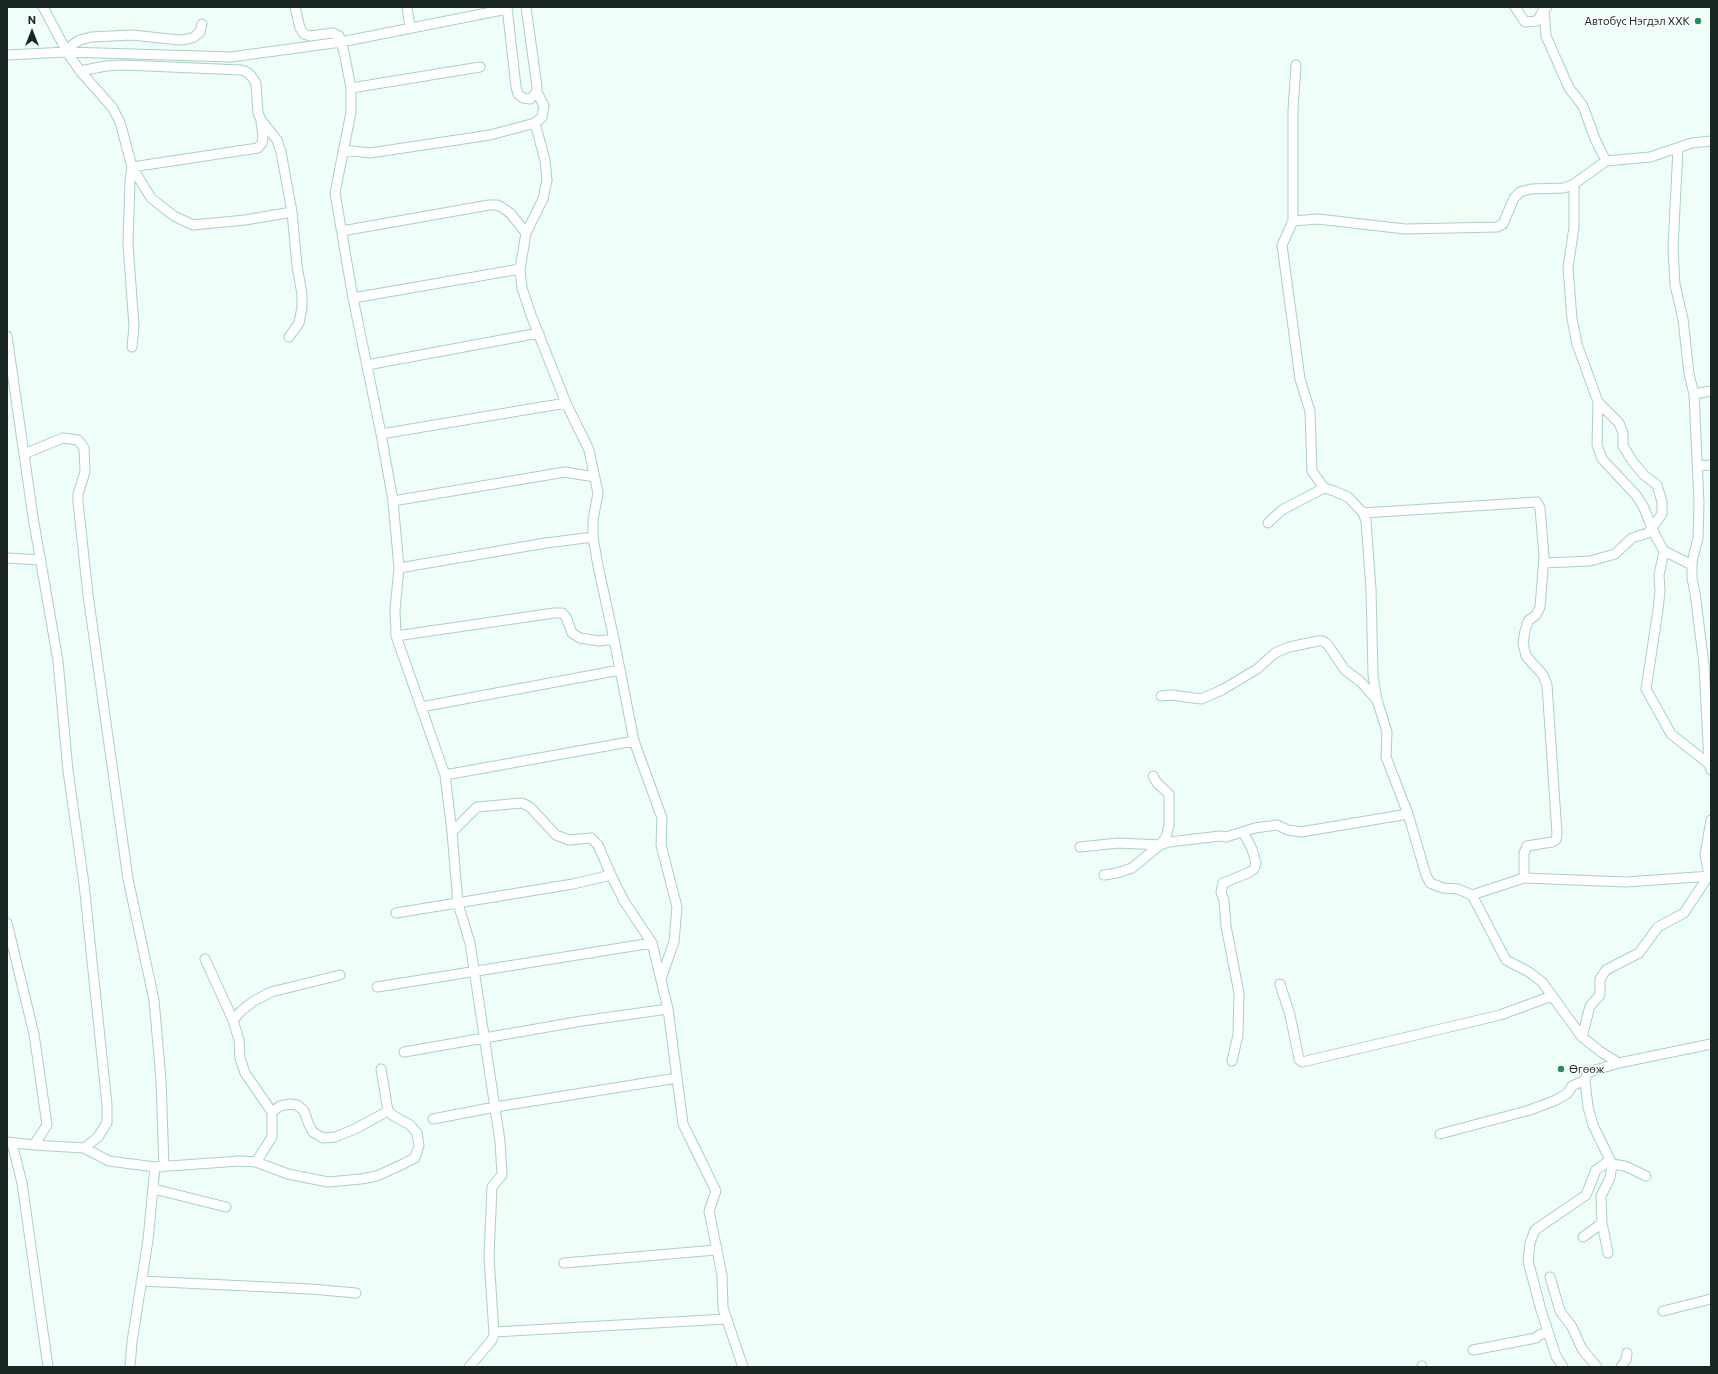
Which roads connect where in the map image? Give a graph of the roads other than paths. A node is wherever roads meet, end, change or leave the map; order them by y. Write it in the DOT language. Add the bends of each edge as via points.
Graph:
graph roads {
  1 [pos="43,7"];
  2 [pos="295,7"];
  3 [pos="407,7"];
  4 [pos="526,7"];
  5 [pos="1515,7"];
  6 [pos="507,8"];
  7 [pos="1546,8"];
  8 [pos="202,24"];
  9 [pos="410,28"];
  10 [pos="341,42"];
  11 [pos="67,52"];
  12 [pos="7,55"];
  13 [pos="1296,65"];
  14 [pos="480,67"];
  15 [pos="80,71"];
  16 [pos="351,88"];
  17 [pos="537,92"];
  18 [pos="261,120"];
  19 [pos="535,123"];
  20 [pos="1711,141"];
  21 [pos="1678,148"];
  22 [pos="343,150"];
  23 [pos="1606,161"];
  24 [pos="132,167"];
  25 [pos="1574,184"];
  26 [pos="292,212"];
  27 [pos="1293,221"];
  28 [pos="342,231"];
  29 [pos="526,233"];
  30 [pos="520,269"];
  31 [pos="353,298"];
  32 [pos="539,333"];
  33 [pos="7,336"];
  34 [pos="289,336"];
  35 [pos="132,347"];
  36 [pos="367,365"];
  37 [pos="1711,391"];
  38 [pos="1694,394"];
  39 [pos="1598,402"];
  40 [pos="566,403"];
  41 [pos="381,434"];
  42 [pos="24,454"];
  43 [pos="1711,465"];
  44 [pos="1698,466"];
  45 [pos="594,477"];
  46 [pos="1324,488"];
  47 [pos="393,501"];
  48 [pos="1363,513"];
  49 [pos="1268,523"];
  50 [pos="1652,527"];
  51 [pos="593,537"];
  52 [pos="1664,551"];
  53 [pos="7,558"];
  54 [pos="41,560"];
  55 [pos="1544,563"];
  56 [pos="1692,565"];
  57 [pos="399,568"];
  58 [pos="396,636"];
  59 [pos="614,639"];
  60 [pos="1707,664"];
  61 [pos="620,670"];
  62 [pos="1161,696"];
  63 [pos="1377,700"];
  64 [pos="421,707"];
  65 [pos="634,741"];
  66 [pos="1710,767"];
  67 [pos="445,774"];
  68 [pos="1153,776"];
  69 [pos="1408,814"];
  70 [pos="1711,820"];
  71 [pos="452,832"];
  72 [pos="1243,832"];
  73 [pos="1160,845"];
  74 [pos="1080,848"];
  75 [pos="611,875"];
  76 [pos="1104,875"];
  77 [pos="1710,875"];
  78 [pos="1524,878"];
  79 [pos="1472,895"];
  80 [pos="458,904"];
  81 [pos="396,913"];
  82 [pos="7,923"];
  83 [pos="652,944"];
  84 [pos="205,959"];
  85 [pos="474,971"];
  86 [pos="340,975"];
  87 [pos="661,979"];
  88 [pos="1280,984"];
  89 [pos="377,987"];
  90 [pos="1552,996"];
  91 [pos="668,1009"];
  92 [pos="233,1020"];
  93 [pos="484,1038"];
  94 [pos="1582,1038"];
  95 [pos="1711,1044"];
  96 [pos="404,1052"];
  97 [pos="1232,1061"];
  98 [pos="1619,1063"];
  99 [pos="381,1069"];
  100 [pos="677,1078"];
  101 [pos="1585,1080"];
  102 [pos="495,1107"];
  103 [pos="388,1111"];
  104 [pos="272,1112"];
  105 [pos="433,1119"];
  106 [pos="1440,1134"];
  107 [pos="9,1142"];
  108 [pos="34,1146"];
  109 [pos="84,1148"];
  110 [pos="256,1162"];
  111 [pos="1611,1162"];
  112 [pos="160,1167"];
  113 [pos="1646,1176"];
  114 [pos="154,1189"];
  115 [pos="226,1207"];
  116 [pos="1602,1224"];
  117 [pos="1583,1237"];
  118 [pos="716,1250"];
  119 [pos="1608,1253"];
  120 [pos="564,1263"];
  121 [pos="1550,1277"];
  122 [pos="141,1281"];
  123 [pos="356,1293"];
  124 [pos="1711,1299"];
  125 [pos="1663,1311"];
  126 [pos="726,1319"];
  127 [pos="494,1332"];
  128 [pos="1548,1332"];
  129 [pos="1473,1350"];
  130 [pos="1627,1353"];
  131 [pos="48,1367"];
  132 [pos="130,1367"];
  133 [pos="469,1367"];
  134 [pos="743,1367"];
  135 [pos="1563,1367"];
  136 [pos="1597,1367"];
  137 [pos="1621,1367"];
  1 -- 11 [label="street"];
  2 -- 10 [label="street" via="304,34 337,34"];
  3 -- 9 [label="street"];
  4 -- 17 [label="street"];
  5 -- 7 [label="street" via="1525,22 1537,21"];
  6 -- 9 [label="street"];
  6 -- 17 [label="street" via="518,94 530,99"];
  7 -- 23 [label="street" via="1546,36 1569,88 1582,106"];
  8 -- 11 [label="street" via="200,32 188,39 132,35 91,37 72,45"];
  9 -- 10 [label="street"];
  10 -- 11 [label="street" via="232,57"];
  10 -- 16 [label="street"];
  11 -- 12 [label="street"];
  11 -- 15 [label="street"];
  13 -- 27 [label="street" via="1293,110"];
  14 -- 16 [label="street"];
  15 -- 18 [label="street" via="124,65 241,70 247,72 256,83 258,113"];
  15 -- 24 [label="street" via="112,107 120,122"];
  16 -- 22 [label="street" via="351,112"];
  17 -- 19 [label="street" via="544,106 542,117"];
  18 -- 24 [label="street" via="263,136 258,148"];
  18 -- 26 [label="street" via="277,140"];
  19 -- 22 [label="street" via="490,135 370,153"];
  19 -- 29 [label="street" via="547,180 543,199"];
  20 -- 21 [label="street"];
  21 -- 23 [label="street" via="1650,157"];
  21 -- 38 [label="street" via="1673,248 1675,285 1683,319 1689,374"];
  22 -- 28 [label="street" via="335,193"];
  23 -- 25 [label="street"];
  24 -- 26 [label="street" via="151,198 174,216 193,224 245,220"];
  24 -- 35 [label="street" via="128,244 134,327"];
  25 -- 27 [label="street" via="1564,188 1520,192 1514,198 1503,224 1497,226 1405,229 1318,219"];
  25 -- 39 [label="street" via="1574,227 1568,268 1572,319 1577,344"];
  26 -- 34 [label="street" via="302,307 299,323"];
  27 -- 46 [label="street" via="1282,245 1300,379 1310,411 1312,471"];
  28 -- 29 [label="street" via="497,205 511,214"];
  28 -- 31 [label="street"];
  29 -- 30 [label="street"];
  30 -- 31 [label="street"];
  30 -- 32 [label="street" via="522,288"];
  31 -- 36 [label="street"];
  32 -- 36 [label="street"];
  32 -- 40 [label="street"];
  33 -- 42 [label="street"];
  36 -- 41 [label="street"];
  37 -- 38 [label="street"];
  38 -- 44 [label="street"];
  39 -- 50 [label="street" via="1597,445 1602,459 1636,495"];
  39 -- 50 [label="street" via="1619,424 1623,433 1623,446 1633,462 1657,485 1662,502 1662,514"];
  40 -- 41 [label="street"];
  40 -- 45 [label="street" via="589,450"];
  41 -- 47 [label="street"];
  42 -- 54 [label="street"];
  42 -- 112 [label="street" via="63,438 78,440 84,448 85,472 78,502 87,587 128,879 154,1000 161,1080"];
  43 -- 44 [label="street"];
  44 -- 56 [label="street" via="1698,538"];
  45 -- 47 [label="street" via="565,472"];
  45 -- 51 [label="street" via="598,492"];
  46 -- 48 [label="street" via="1348,497"];
  46 -- 49 [label="street" via="1282,510"];
  47 -- 57 [label="street"];
  48 -- 55 [label="street" via="1537,502 1541,516"];
  48 -- 63 [label="street" via="1367,529"];
  50 -- 52 [label="street"];
  50 -- 55 [label="street" via="1648,533 1632,538 1615,554 1590,561"];
  51 -- 57 [label="street"];
  51 -- 59 [label="street"];
  52 -- 56 [label="street"];
  52 -- 66 [label="street" via="1646,689 1671,734"];
  53 -- 54 [label="street"];
  54 -- 109 [label="street" via="58,662 68,771 84,884 107,1105 107,1123 98,1137"];
  55 -- 78 [label="street" via="1540,607 1536,615 1528,621 1523,643 1526,656 1544,675 1547,685 1557,834 1556,840 1552,842 1527,846 1524,853"];
  56 -- 60 [label="street"];
  57 -- 58 [label="street" via="395,610"];
  58 -- 59 [label="street" via="562,613 572,633 580,638 599,641"];
  58 -- 64 [label="street"];
  59 -- 61 [label="street"];
  60 -- 66 [label="street"];
  61 -- 64 [label="street"];
  61 -- 65 [label="street"];
  62 -- 63 [label="street" via="1172,694 1201,699 1257,669 1275,653 1289,647 1323,641 1345,670 1360,681"];
  63 -- 69 [label="street" via="1387,732 1386,757"];
  64 -- 67 [label="street"];
  65 -- 67 [label="street"];
  65 -- 87 [label="street" via="662,818 661,845 677,907 674,942"];
  67 -- 71 [label="street"];
  68 -- 73 [label="street" via="1169,794 1169,826"];
  69 -- 72 [label="street" via="1301,832 1277,825"];
  69 -- 79 [label="street" via="1430,882"];
  70 -- 77 [label="street" via="1705,855"];
  71 -- 75 [label="street" via="477,807 522,804 530,807 556,835 569,840 591,838 598,845"];
  71 -- 80 [label="street"];
  72 -- 73 [label="street"];
  72 -- 97 [label="street" via="1252,849 1256,863 1254,869 1223,883 1221,892 1239,994 1238,1035"];
  73 -- 74 [label="street" via="1118,843"];
  73 -- 76 [label="street" via="1132,868"];
  75 -- 80 [label="street"];
  75 -- 83 [label="street" via="624,901"];
  77 -- 78 [label="street" via="1626,882"];
  77 -- 94 [label="street" via="1684,913 1658,927 1639,953 1606,970 1600,979 1600,995 1590,1006"];
  78 -- 79 [label="street"];
  79 -- 90 [label="street" via="1506,960 1542,982"];
  80 -- 81 [label="street"];
  80 -- 85 [label="street" via="470,943"];
  82 -- 108 [label="street" via="34,1034 47,1125"];
  83 -- 85 [label="street"];
  83 -- 87 [label="street"];
  84 -- 92 [label="street"];
  85 -- 89 [label="street"];
  85 -- 93 [label="street"];
  86 -- 92 [label="street" via="271,992 254,1001"];
  87 -- 91 [label="street"];
  88 -- 90 [label="street" via="1290,1015 1299,1059 1302,1062 1500,1015"];
  90 -- 94 [label="street"];
  91 -- 93 [label="street"];
  91 -- 100 [label="street"];
  92 -- 104 [label="street" via="245,1073"];
  93 -- 96 [label="street"];
  93 -- 102 [label="street"];
  94 -- 98 [label="street"];
  95 -- 98 [label="street"];
  98 -- 101 [label="street" via="1592,1071 1587,1074"];
  99 -- 103 [label="street"];
  100 -- 102 [label="street"];
  100 -- 118 [label="street" via="683,1124 716,1191 709,1211"];
  101 -- 106 [label="street" via="1572,1086 1568,1093 1556,1100 1530,1110"];
  101 -- 111 [label="street" via="1593,1125"];
  102 -- 105 [label="street"];
  102 -- 127 [label="street" via="502,1175 492,1187 489,1258"];
  103 -- 104 [label="street" via="355,1129 335,1137 323,1138 313,1132 304,1111 297,1105 280,1106"];
  103 -- 110 [label="street" via="410,1125 417,1133 419,1146 415,1158 376,1176 328,1182 288,1174"];
  104 -- 110 [label="street" via="272,1137"];
  107 -- 108 [label="street"];
  107 -- 131 [label="street" via="22,1183"];
  108 -- 109 [label="street"];
  109 -- 112 [label="street" via="108,1161"];
  110 -- 112 [label="street"];
  111 -- 113 [label="street"];
  111 -- 116 [label="street" via="1610,1178 1601,1196"];
  111 -- 128 [label="street" via="1596,1170 1586,1196 1535,1230 1530,1243 1528,1261"];
  112 -- 114 [label="street"];
  114 -- 115 [label="street"];
  114 -- 122 [label="street"];
  116 -- 117 [label="street"];
  116 -- 119 [label="street"];
  118 -- 120 [label="street"];
  118 -- 126 [label="street" via="722,1275 722,1299"];
  121 -- 136 [label="street" via="1560,1311 1572,1327 1582,1349"];
  122 -- 123 [label="street" via="311,1288"];
  122 -- 132 [label="street"];
  124 -- 125 [label="street"];
  126 -- 127 [label="street"];
  126 -- 134 [label="street"];
  127 -- 133 [label="street" via="492,1340"];
  128 -- 129 [label="street" via="1536,1338"];
  128 -- 135 [label="street" via="1556,1356"];
  130 -- 137 [label="street"];
}
